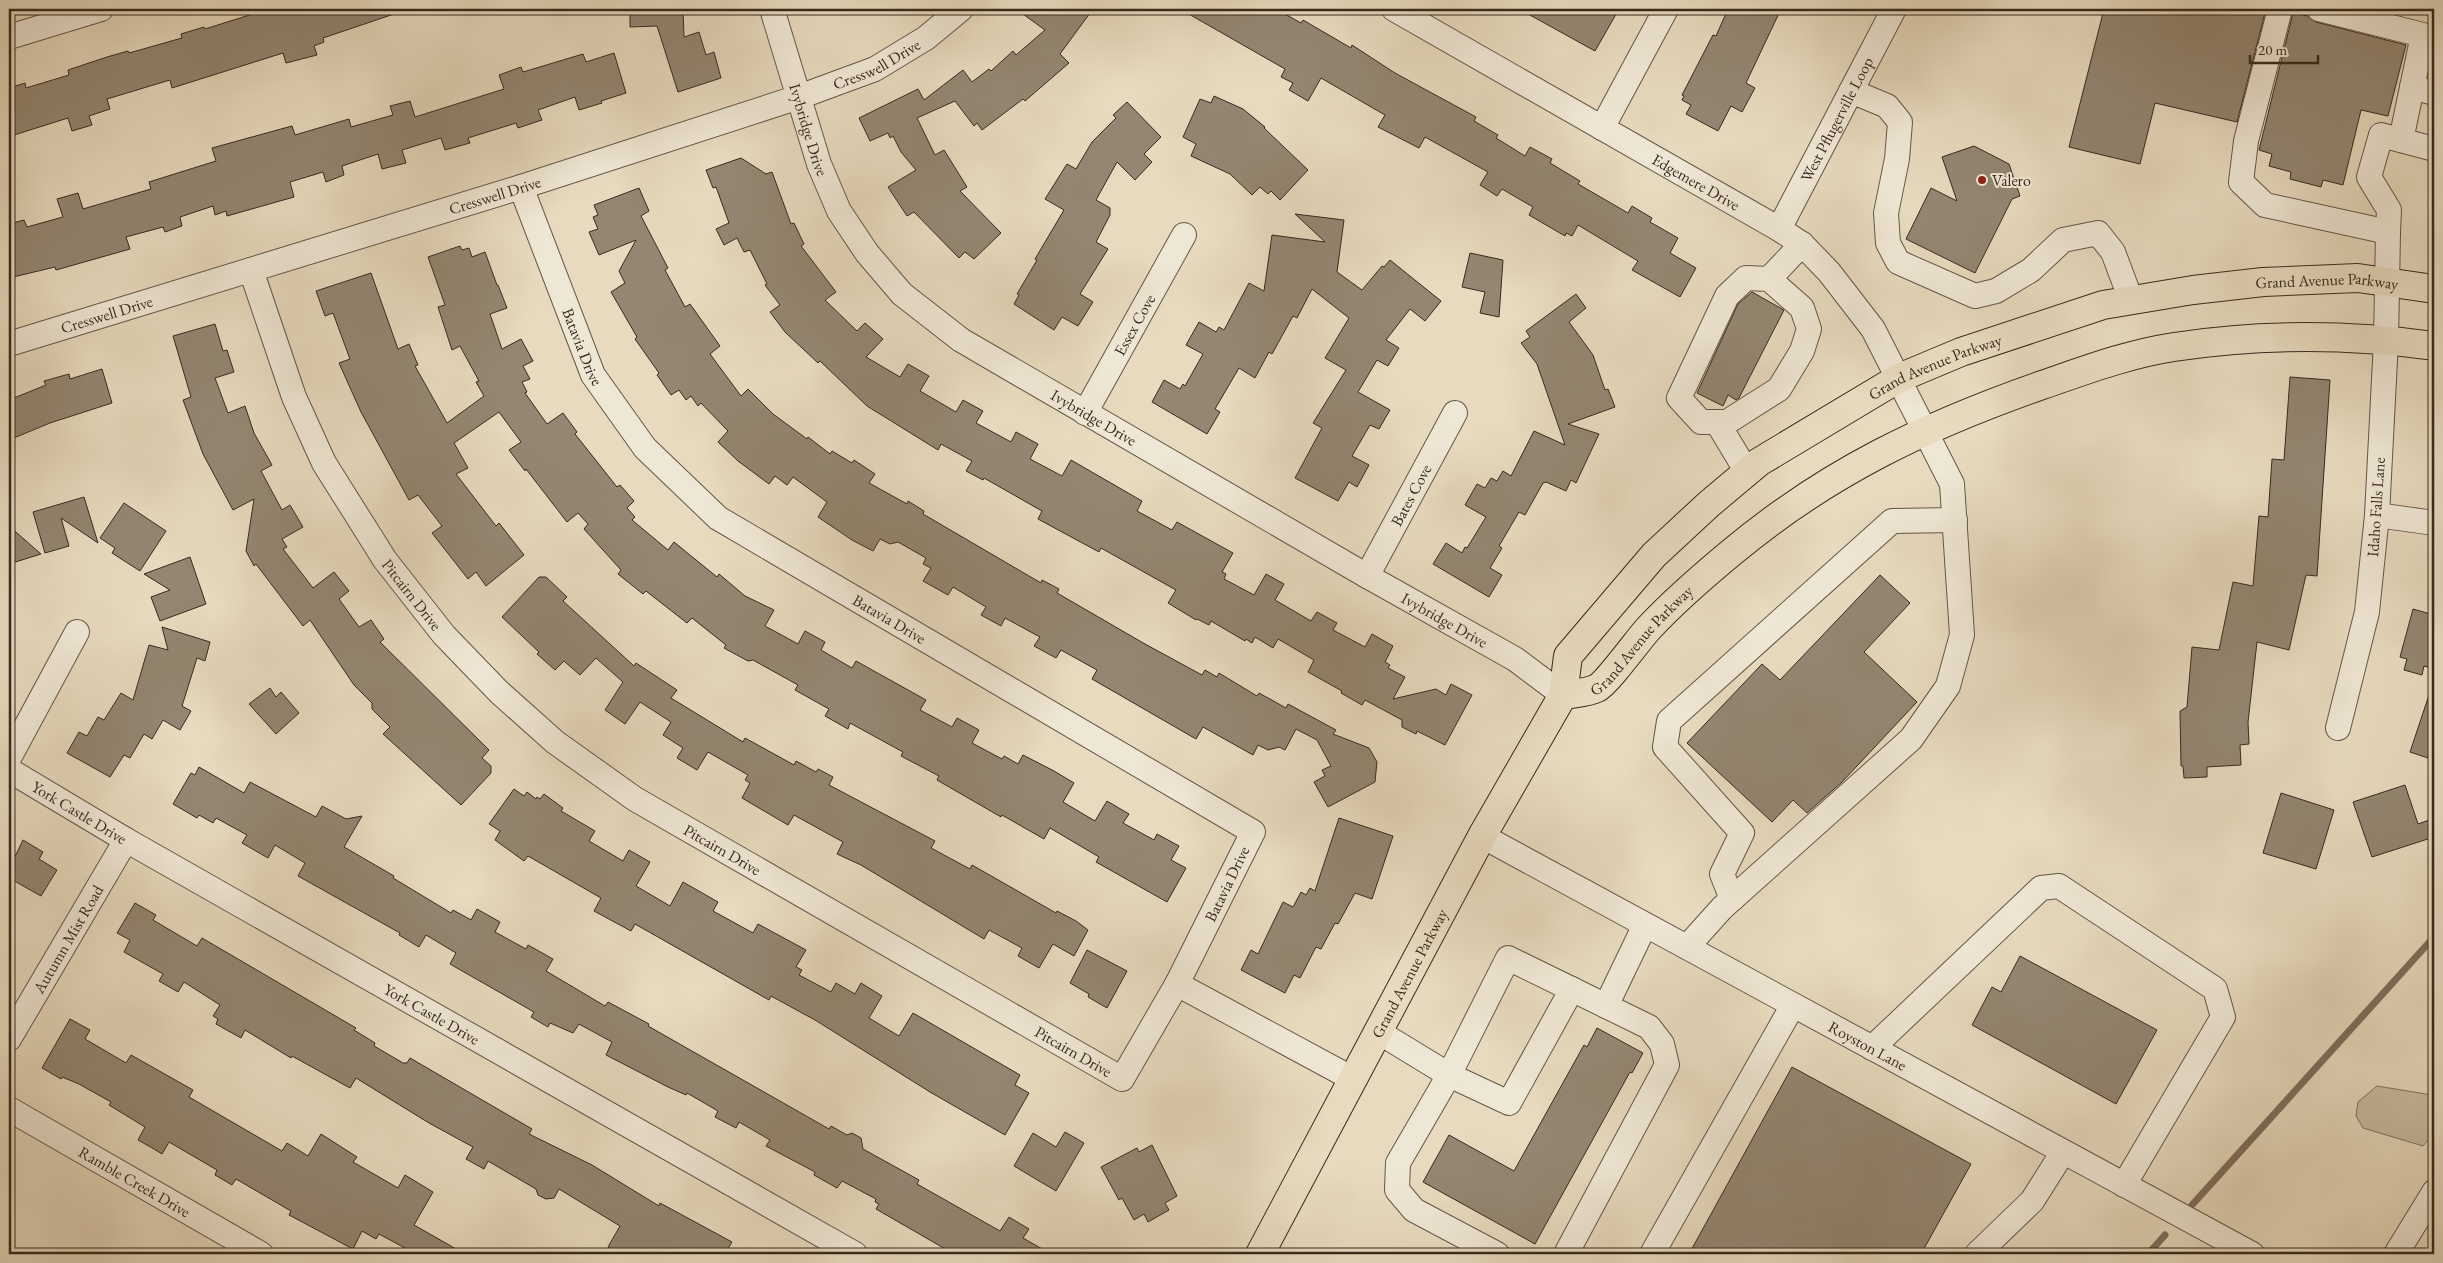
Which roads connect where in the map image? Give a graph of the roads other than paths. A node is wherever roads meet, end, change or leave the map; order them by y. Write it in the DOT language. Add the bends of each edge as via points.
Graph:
graph roads {
  1 [pos="100,9"];
  2 [pos="772,9"];
  3 [pos="961,9"];
  4 [pos="1394,9"];
  5 [pos="1666,9"];
  6 [pos="1894,9"];
  7 [pos="2280,9"];
  8 [pos="2320,9"];
  9 [pos="9,37"];
  10 [pos="1851,90"];
  11 [pos="2423,90"];
  12 [pos="799,97"];
  13 [pos="1602,128"];
  14 [pos="2401,140"];
  15 [pos="2434,149"];
  16 [pos="521,187"];
  17 [pos="1779,229"];
  18 [pos="2388,232"];
  19 [pos="1184,235"];
  20 [pos="1802,244"];
  21 [pos="251,270"];
  22 [pos="1769,279"];
  23 [pos="2388,282"];
  24 [pos="2434,288"];
  25 [pos="2130,300"];
  26 [pos="2386,341"];
  27 [pos="9,344"];
  28 [pos="2434,346"];
  29 [pos="1899,378"];
  30 [pos="1085,413"];
  31 [pos="1455,413"];
  32 [pos="1717,422"];
  33 [pos="1925,430"];
  34 [pos="1747,472"];
  35 [pos="2377,515"];
  36 [pos="1955,520"];
  37 [pos="2434,523"];
  38 [pos="1367,576"];
  39 [pos="77,632"];
  40 [pos="1563,695"];
  41 [pos="2338,728"];
  42 [pos="9,758"];
  43 [pos="9,770"];
  44 [pos="1482,836"];
  45 [pos="126,840"];
  46 [pos="1732,899"];
  47 [pos="1645,925"];
  48 [pos="1687,947"];
  49 [pos="1177,984"];
  50 [pos="1572,989"];
  51 [pos="1793,1005"];
  52 [pos="1606,1006"];
  53 [pos="1378,1031"];
  54 [pos="9,1039"];
  55 [pos="1872,1048"];
  56 [pos="1449,1075"];
  57 [pos="1353,1079"];
  58 [pos="9,1109"];
  59 [pos="2063,1152"];
  60 [pos="2124,1185"];
  61 [pos="2434,1192"];
  62 [pos="261,1254"];
  63 [pos="855,1254"];
  64 [pos="1260,1254"];
  65 [pos="1497,1254"];
  66 [pos="1566,1254"];
  67 [pos="1652,1254"];
  68 [pos="1977,1254"];
  69 [pos="2252,1254"];
  70 [pos="2396,1254"];
  1 -- 9 [label="street"];
  2 -- 12 [label="street, Ivybridge Drive"];
  3 -- 12 [label="street, Cresswell Drive" via="926,38 875,69"];
  4 -- 13 [label="street, Edgemere Drive"];
  5 -- 13 [label="street"];
  6 -- 10 [label="street, West Pflugerville Loop"];
  7 -- 18 [label="street" via="2246,141 2241,182 2265,205"];
  8 -- 11 [label="street" via="2423,34"];
  10 -- 17 [label="street, West Pflugerville Loop"];
  10 -- 25 [label="street" via="1887,106 1900,122 1886,213 1888,243 1898,262 1974,296 1996,291 2032,270 2063,240 2098,233 2114,252"];
  11 -- 14 [label="street"];
  12 -- 16 [label="street, Cresswell Drive"];
  12 -- 30 [label="street, Ivybridge Drive" via="819,164 839,211 902,294 961,340"];
  13 -- 17 [label="street, Edgemere Drive"];
  14 -- 15 [label="street"];
  14 -- 18 [label="street, Idaho Falls Lane" via="2381,135 2369,177 2389,210"];
  16 -- 21 [label="street, Cresswell Drive"];
  16 -- 49 [label="street, Batavia Drive" via="593,375 645,448 718,518 1253,832"];
  17 -- 20 [label="street, Edgemere Drive"];
  18 -- 23 [label="street, Idaho Falls Lane"];
  19 -- 30 [label="street, Essex Cove"];
  20 -- 22 [label="street"];
  20 -- 29 [label="street, Edgemere Drive" via="1873,329"];
  21 -- 27 [label="street, Cresswell Drive"];
  21 -- 49 [label="street, Pitcairn Drive" via="294,397 324,463 384,560 444,635 499,692 555,742 635,798 1122,1079"];
  22 -- 32 [label="street" via="1802,308 1809,328 1802,351 1779,389 1727,422"];
  22 -- 32 [label="street" via="1746,278 1727,296 1679,398 1701,422"];
  23 -- 24 [label="main road, Grand Avenue Parkway"];
  23 -- 25 [label="main road, Grand Avenue Parkway" via="2358,278 2263,282"];
  23 -- 26 [label="street, Idaho Falls Lane"];
  25 -- 29 [label="main road, Grand Avenue Parkway" via="2046,323 1961,352"];
  26 -- 28 [label="main road, Grand Avenue Parkway"];
  26 -- 33 [label="main road, Grand Avenue Parkway" via="2289,337 2175,347 2116,359"];
  26 -- 35 [label="street, Idaho Falls Lane"];
  29 -- 33 [label="street, Edgemere Drive"];
  29 -- 34 [label="main road, Grand Avenue Parkway" via="1758,462"];
  30 -- 38 [label="street, Ivybridge Drive"];
  31 -- 38 [label="street, Bates Cove"];
  32 -- 34 [label="street"];
  33 -- 36 [label="street, Edgemere Drive" via="1952,484"];
  33 -- 40 [label="main road, Grand Avenue Parkway" via="1855,466 1780,515 1697,581 1649,628 1598,688"];
  34 -- 40 [label="main road, Grand Avenue Parkway" via="1654,555 1568,656"];
  35 -- 37 [label="street"];
  35 -- 41 [label="street, Idaho Falls Lane" via="2368,612"];
  36 -- 46 [label="street, Edgemere Drive" via="1962,635 1948,686 1911,739"];
  36 -- 46 [label="street" via="1892,521 1669,721 1665,747 1742,833 1722,874"];
  38 -- 40 [label="street, Ivybridge Drive" via="1515,659"];
  39 -- 42 [label="street"];
  40 -- 44 [label="main road, Grand Avenue Parkway"];
  43 -- 45 [label="street, York Castle Drive"];
  44 -- 47 [label="street, Royston Lane"];
  44 -- 53 [label="main road, Grand Avenue Parkway"];
  45 -- 54 [label="street, Autumn Mist Road"];
  45 -- 63 [label="street, York Castle Drive"];
  46 -- 48 [label="street, Edgemere Drive"];
  47 -- 48 [label="street, Royston Lane"];
  47 -- 52 [label="street"];
  48 -- 51 [label="street, Royston Lane"];
  49 -- 57 [label="street"];
  50 -- 52 [label="street"];
  50 -- 56 [label="street" via="1509,1103"];
  50 -- 56 [label="street" via="1508,958"];
  51 -- 55 [label="street, Royston Lane"];
  51 -- 67 [label="street"];
  52 -- 66 [label="street" via="1649,1027 1662,1044 1667,1065"];
  53 -- 56 [label="street"];
  53 -- 57 [label="main road, Grand Avenue Parkway"];
  55 -- 59 [label="street, Royston Lane"];
  55 -- 60 [label="street" via="2041,888 2059,886 2215,989 2223,1017"];
  56 -- 65 [label="street" via="1398,1163 1397,1190 1414,1210"];
  57 -- 64 [label="main road, Grand Avenue Parkway"];
  58 -- 62 [label="street, Ramble Creek Drive"];
  59 -- 60 [label="street, Royston Lane"];
  59 -- 68 [label="street" via="2032,1201"];
  60 -- 69 [label="street, Royston Lane"];
  61 -- 70 [label="street"];
}
